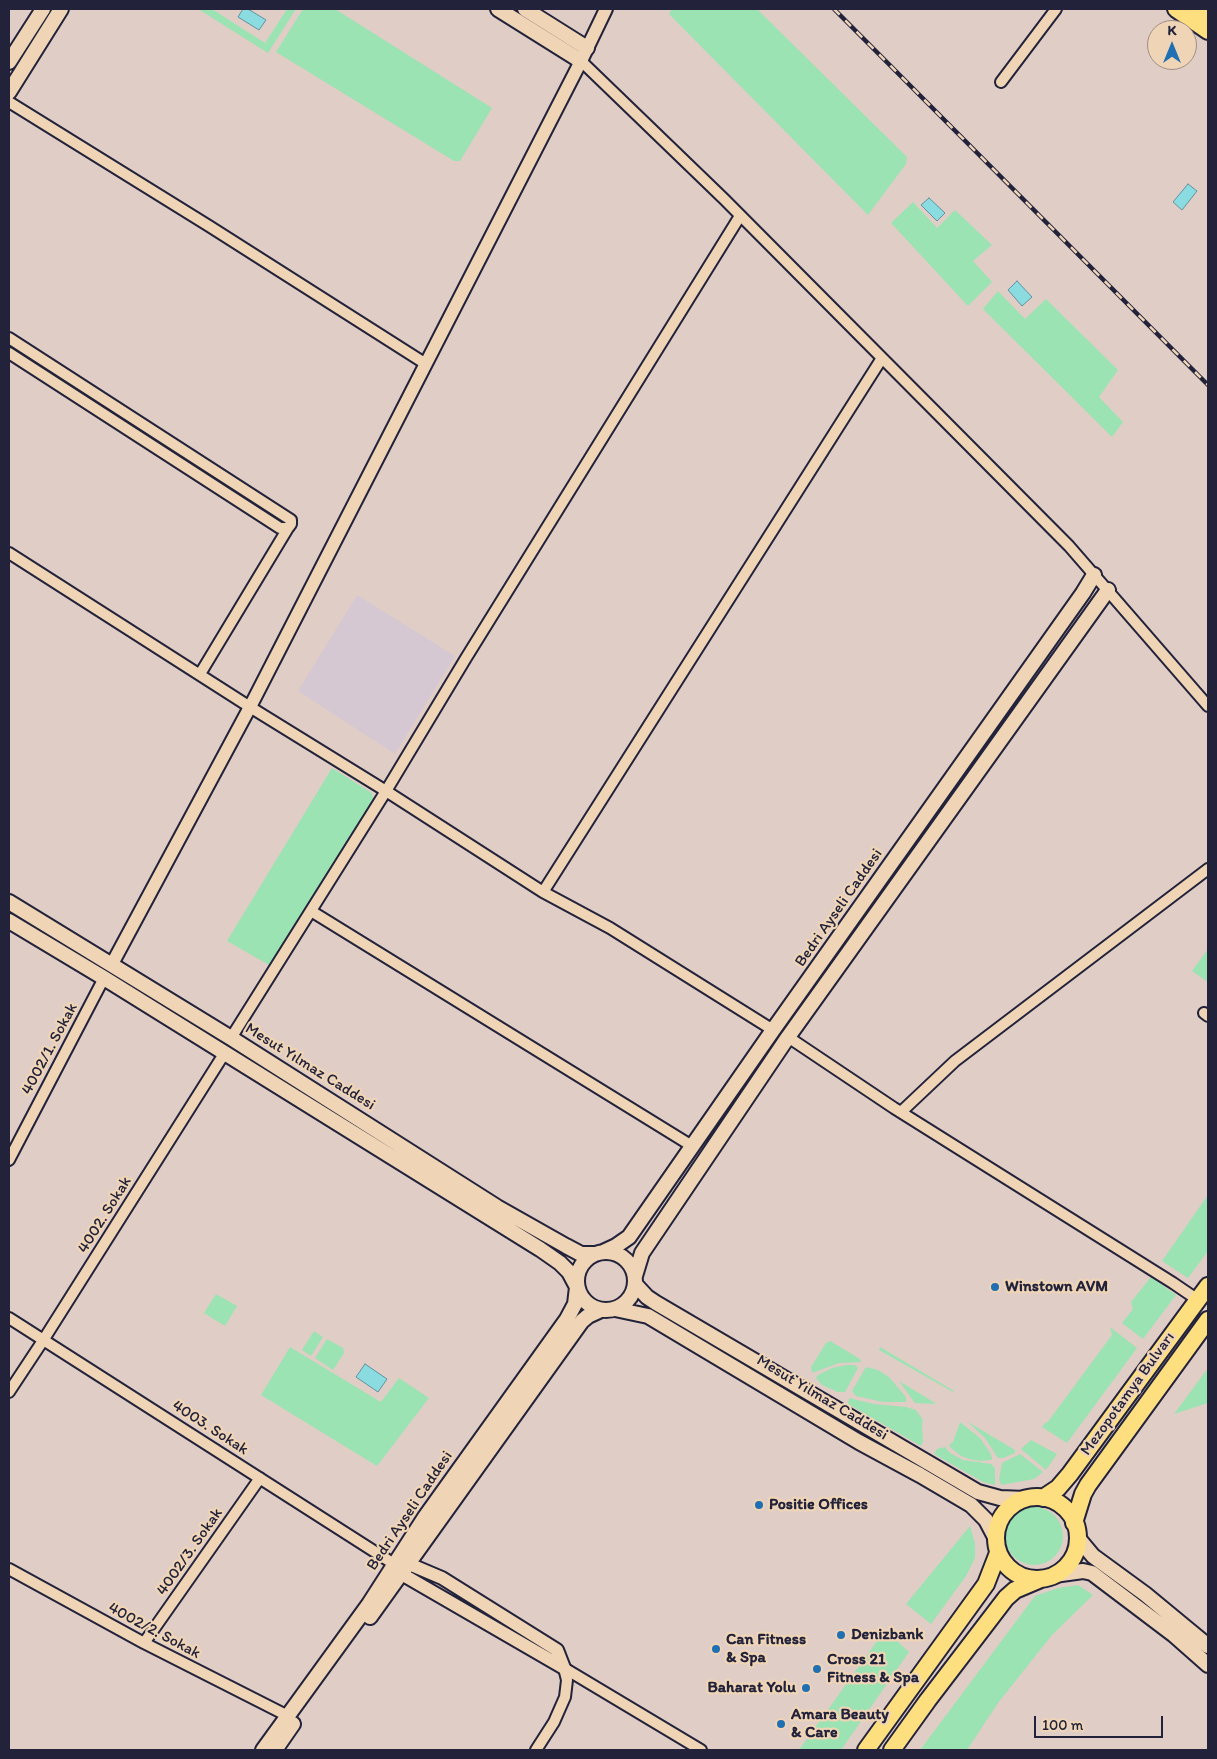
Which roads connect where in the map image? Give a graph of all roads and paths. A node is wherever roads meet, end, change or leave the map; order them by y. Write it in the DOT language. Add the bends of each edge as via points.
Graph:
graph roads {
  1 [pos="43,9"];
  2 [pos="61,9"];
  3 [pos="498,9"];
  4 [pos="525,9"];
  5 [pos="606,9"];
  6 [pos="1056,9"];
  7 [pos="1176,9"];
  8 [pos="1199,9"];
  9 [pos="1208,15"];
  10 [pos="1208,31"];
  11 [pos="584,54"];
  12 [pos="9,62"];
  13 [pos="1001,82"];
  14 [pos="9,92"];
  15 [pos="9,102"];
  16 [pos="740,216"];
  17 [pos="9,338"];
  18 [pos="9,353"];
  19 [pos="882,358"];
  20 [pos="426,364"];
  21 [pos="288,528"];
  22 [pos="9,553"];
  23 [pos="1094,575"];
  24 [pos="1108,590"];
  25 [pos="200,674"];
  26 [pos="1208,706"];
  27 [pos="250,707"];
  28 [pos="386,791"];
  29 [pos="1208,869"];
  30 [pos="543,892"];
  31 [pos="9,902"];
  32 [pos="311,911"];
  33 [pos="9,921"];
  34 [pos="112,964"];
  35 [pos="104,978"];
  36 [pos="773,1030"];
  37 [pos="788,1037"];
  38 [pos="232,1038"];
  39 [pos="224,1054"];
  40 [pos="901,1112"];
  41 [pos="692,1146"];
  42 [pos="9,1160"];
  43 [pos="599,1253"];
  44 [pos="635,1280"];
  45 [pos="1208,1286"];
  46 [pos="577,1287"];
  47 [pos="1198,1300"];
  48 [pos="615,1309"];
  49 [pos="601,1310"];
  50 [pos="9,1318"];
  51 [pos="1208,1320"];
  52 [pos="44,1340"];
  53 [pos="9,1392"];
  54 [pos="260,1478"];
  55 [pos="1043,1498"];
  56 [pos="1026,1499"];
  57 [pos="1076,1530"];
  58 [pos="997,1546"];
  59 [pos="399,1565"];
  60 [pos="9,1569"];
  61 [pos="1048,1577"];
  62 [pos="144,1643"];
  63 [pos="1208,1646"];
  64 [pos="1208,1665"];
  65 [pos="564,1668"];
  66 [pos="288,1716"];
  67 [pos="263,1750"];
  68 [pos="276,1750"];
  69 [pos="536,1750"];
  70 [pos="702,1750"];
  71 [pos="866,1750"];
  72 [pos="892,1750"];
  1 -- 12 [label="main road"];
  2 -- 14 [label="main road"];
  3 -- 11 [label="main road"];
  4 -- 11 [label="main road"];
  5 -- 11 [label="street"];
  6 -- 13 [label="street"];
  7 -- 10 [label="main road"];
  8 -- 9 [label="main road"];
  11 -- 16 [label="street"];
  11 -- 20 [label="street"];
  15 -- 20 [label="street"];
  16 -- 19 [label="street"];
  16 -- 28 [label="street"];
  17 -- 21 [label="street" via="291,520"];
  18 -- 21 [label="street" via="280,528"];
  19 -- 23 [label="street"];
  19 -- 30 [label="street"];
  20 -- 27 [label="street"];
  21 -- 25 [label="street"];
  22 -- 25 [label="street"];
  23 -- 24 [label="street"];
  23 -- 36 [label="main road, Bedri Ayseli Caddesi"];
  24 -- 26 [label="street"];
  24 -- 37 [label="main road, Bedri Ayseli Caddesi"];
  25 -- 27 [label="street"];
  27 -- 28 [label="street"];
  27 -- 34 [label="street"];
  28 -- 30 [label="street"];
  28 -- 32 [label="street"];
  29 -- 40 [label="street" via="955,1061"];
  30 -- 36 [label="street" via="610,928"];
  31 -- 34 [label="main road, Mesut Yılmaz Caddesi"];
  32 -- 38 [label="street"];
  32 -- 41 [label="street"];
  33 -- 35 [label="main road, Mesut Yılmaz Caddesi"];
  34 -- 38 [label="main road, Mesut Yılmaz Caddesi"];
  35 -- 39 [label="main road, Mesut Yılmaz Caddesi"];
  35 -- 42 [label="street, 4002/1. Sokak"];
  36 -- 41 [label="main road, Bedri Ayseli Caddesi"];
  37 -- 40 [label="street"];
  37 -- 44 [label="main road, Bedri Ayseli Caddesi" via="642,1253"];
  38 -- 43 [label="main road, Mesut Yılmaz Caddesi" via="497,1207 580,1254"];
  39 -- 46 [label="main road, Mesut Yılmaz Caddesi" via="554,1258 569,1272"];
  39 -- 52 [label="street, 4002. Sokak"];
  40 -- 47 [label="street"];
  41 -- 43 [label="main road, Bedri Ayseli Caddesi" via="629,1237"];
  43 -- 44 [label="main road" via="612,1252 627,1260"];
  43 -- 46 [label="main road" via="581,1266"];
  44 -- 48 [label="main road" via="628,1300"];
  44 -- 56 [label="main road, Mesut Yılmaz Caddesi" via="647,1297 656,1303 978,1492 1000,1498"];
  45 -- 47 [label="main road, Mezopotamya Bulvarı"];
  46 -- 49 [label="main road" via="588,1304"];
  46 -- 59 [label="main road, Bedri Ayseli Caddesi" via="575,1304 567,1319 425,1516"];
  47 -- 55 [label="main road, Mezopotamya Bulvarı" via="1070,1474"];
  48 -- 49 [label="main road"];
  48 -- 58 [label="main road, Mesut Yılmaz Caddesi" via="648,1316 971,1505 986,1520"];
  49 -- 59 [label="main road, Bedri Ayseli Caddesi" via="582,1321"];
  50 -- 52 [label="street, 4003. Sokak"];
  51 -- 57 [label="main road, Mezopotamya Bulvarı" via="1088,1485 1083,1494"];
  52 -- 53 [label="street, 4002. Sokak"];
  52 -- 54 [label="street, 4003. Sokak"];
  54 -- 59 [label="street, 4003. Sokak"];
  54 -- 62 [label="street, 4002/3. Sokak"];
  55 -- 56 [label="main road"];
  55 -- 57 [label="main road" via="1062,1506 1071,1515"];
  56 -- 58 [label="main road" via="1004,1514 998,1526"];
  57 -- 61 [label="main road" via="1076,1550 1071,1560 1064,1569"];
  57 -- 63 [label="main road" via="1093,1556"];
  58 -- 61 [label="main road" via="1005,1564 1015,1573 1028,1578"];
  58 -- 71 [label="main road" via="986,1584"];
  59 -- 65 [label="street"];
  59 -- 66 [label="main road, Bedri Ayseli Caddesi"];
  59 -- 68 [label="main road, Bedri Ayseli Caddesi"];
  60 -- 62 [label="street, 4002/2. Sokak"];
  61 -- 64 [label="main road" via="1083,1571 1092,1573"];
  61 -- 72 [label="main road" via="1015,1590 1006,1598"];
  62 -- 66 [label="street, 4002/2. Sokak"];
  65 -- 69 [label="street" via="568,1680 565,1697"];
  65 -- 70 [label="street"];
  66 -- 67 [label="main road, Bedri Ayseli Caddesi"];
}
